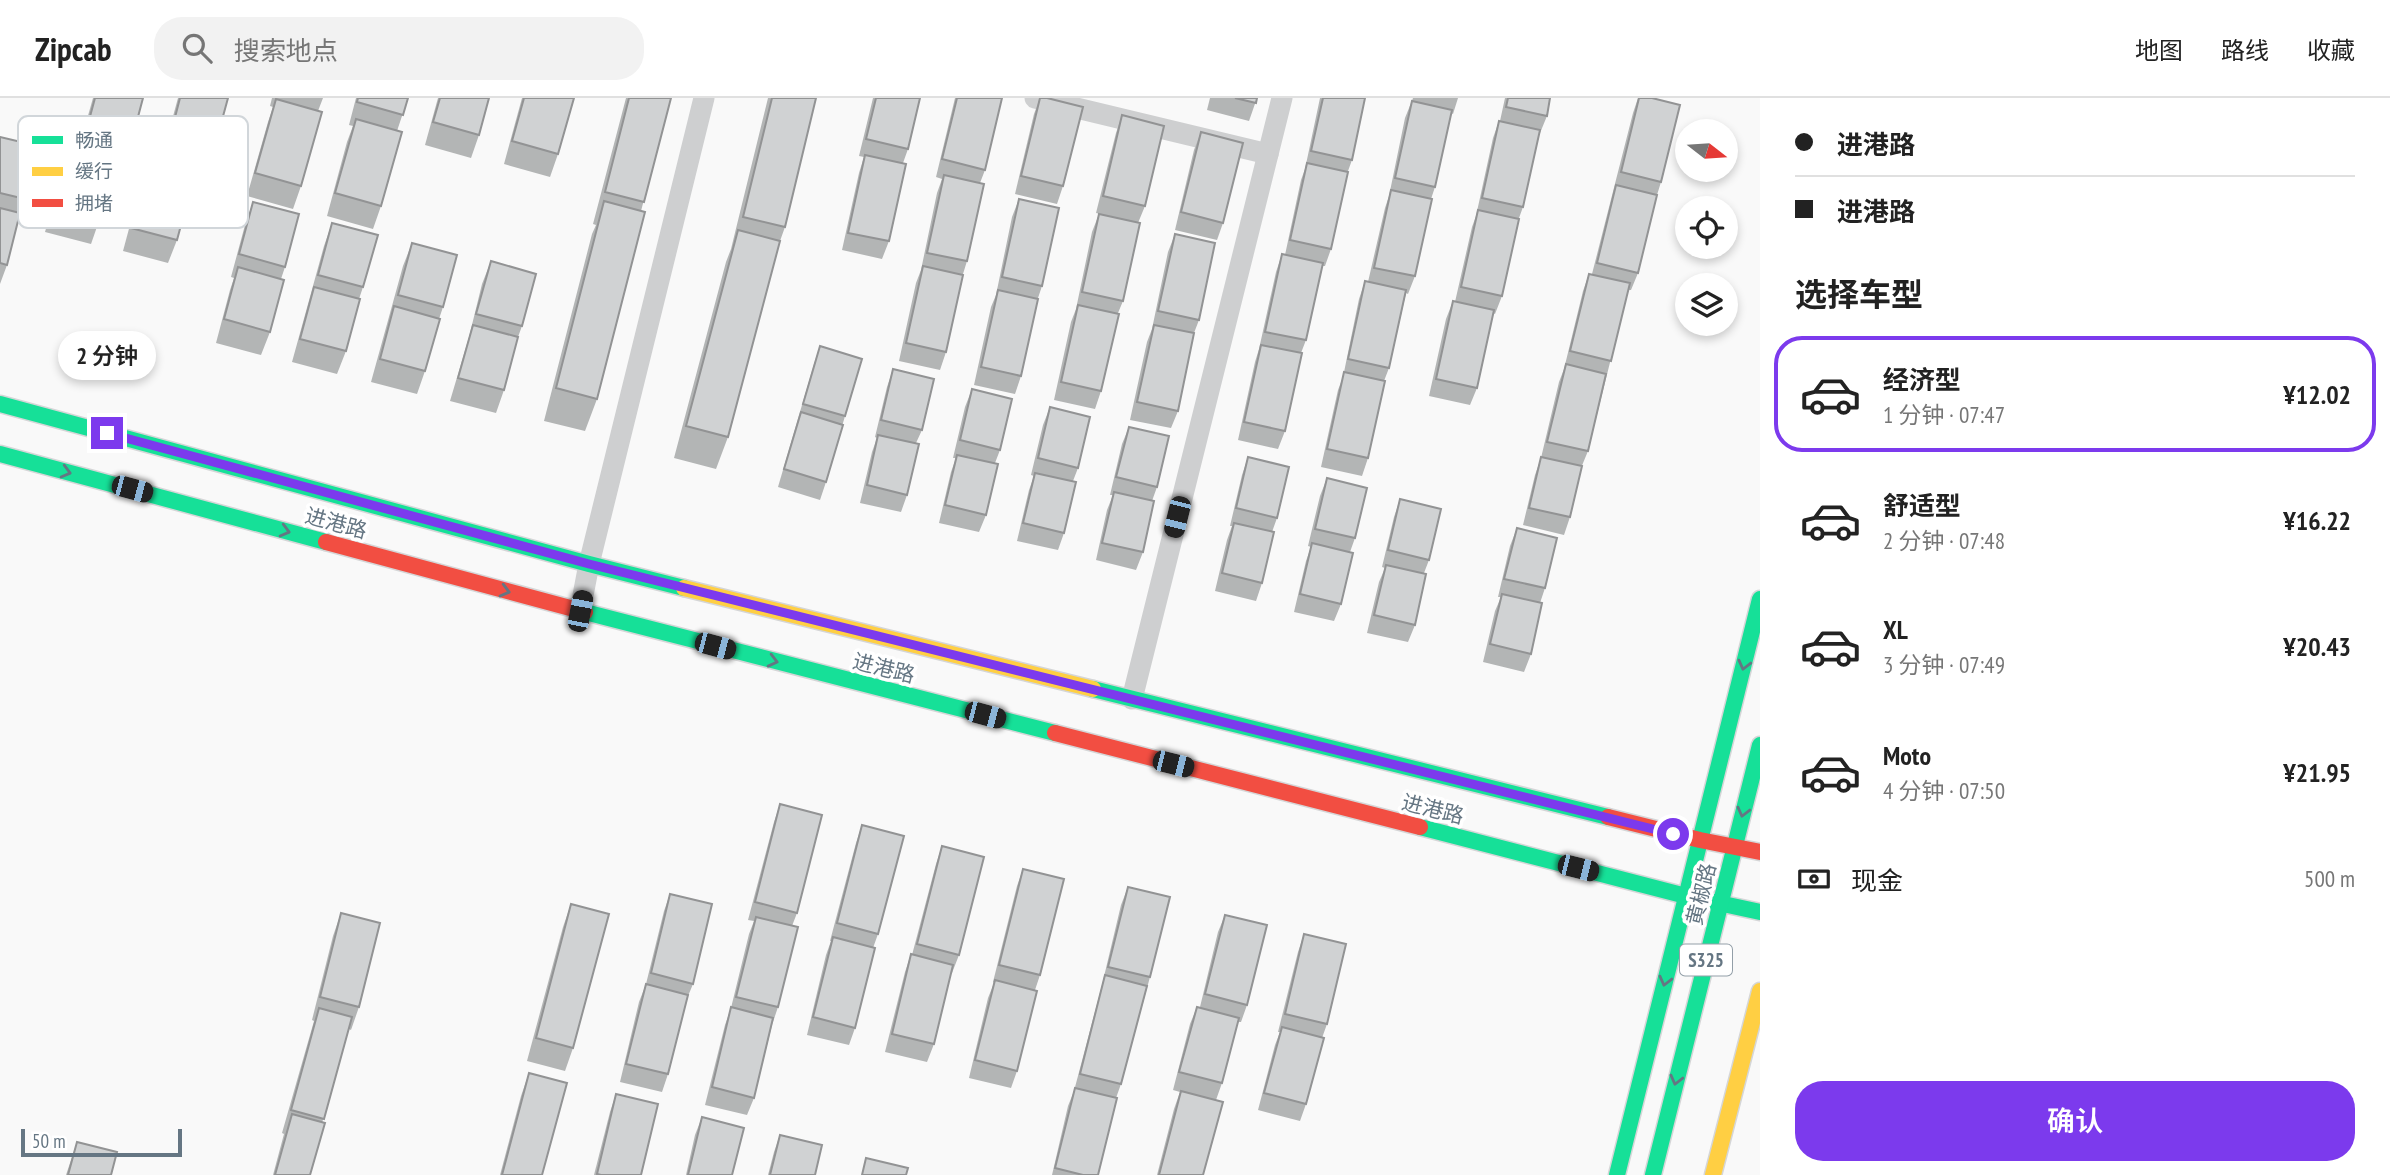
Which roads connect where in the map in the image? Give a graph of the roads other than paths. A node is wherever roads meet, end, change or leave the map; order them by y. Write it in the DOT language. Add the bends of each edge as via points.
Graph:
graph roads {
  1 [pos="704,98"];
  2 [pos="1035,98"];
  3 [pos="1282,98"];
  4 [pos="1268,154"];
  5 [pos="0,404"];
  6 [pos="0,454"];
  7 [pos="589,564"];
  8 [pos="1760,599"];
  9 [pos="580,611"];
  10 [pos="1132,699"];
  11 [pos="1760,746"];
  12 [pos="1700,840"];
  13 [pos="1735,847"];
  14 [pos="1760,852"];
  15 [pos="1686,896"];
  16 [pos="1720,904"];
  17 [pos="1760,912"];
  18 [pos="1760,991"];
  19 [pos="1617,1175"];
  20 [pos="1653,1175"];
  21 [pos="1713,1175"];
  1 -- 7 [label="street"];
  2 -- 4 [label="street"];
  3 -- 4 [label="street"];
  4 -- 10 [label="street"];
  5 -- 7 [label="main road, 进港路"];
  6 -- 9 [label="main road, 进港路, one-way"];
  7 -- 9 [label="street"];
  7 -- 10 [label="main road, 进港路"];
  8 -- 12 [label="main road, one-way"];
  9 -- 15 [label="main road, 进港路, one-way"];
  10 -- 12 [label="main road, 进港路"];
  11 -- 13 [label="main road, 黄椒路 / S325, one-way"];
  12 -- 13 [label="main road, 进港路"];
  12 -- 15 [label="main road"];
  13 -- 14 [label="main road, 进港路"];
  13 -- 16 [label="main road, 黄椒路 / S325"];
  15 -- 16 [label="main road, 进港路"];
  15 -- 19 [label="main road, one-way"];
  16 -- 17 [label="main road, 进港路"];
  16 -- 20 [label="main road, 黄椒路 / S325, one-way"];
  18 -- 21 [label="main road"];
}
